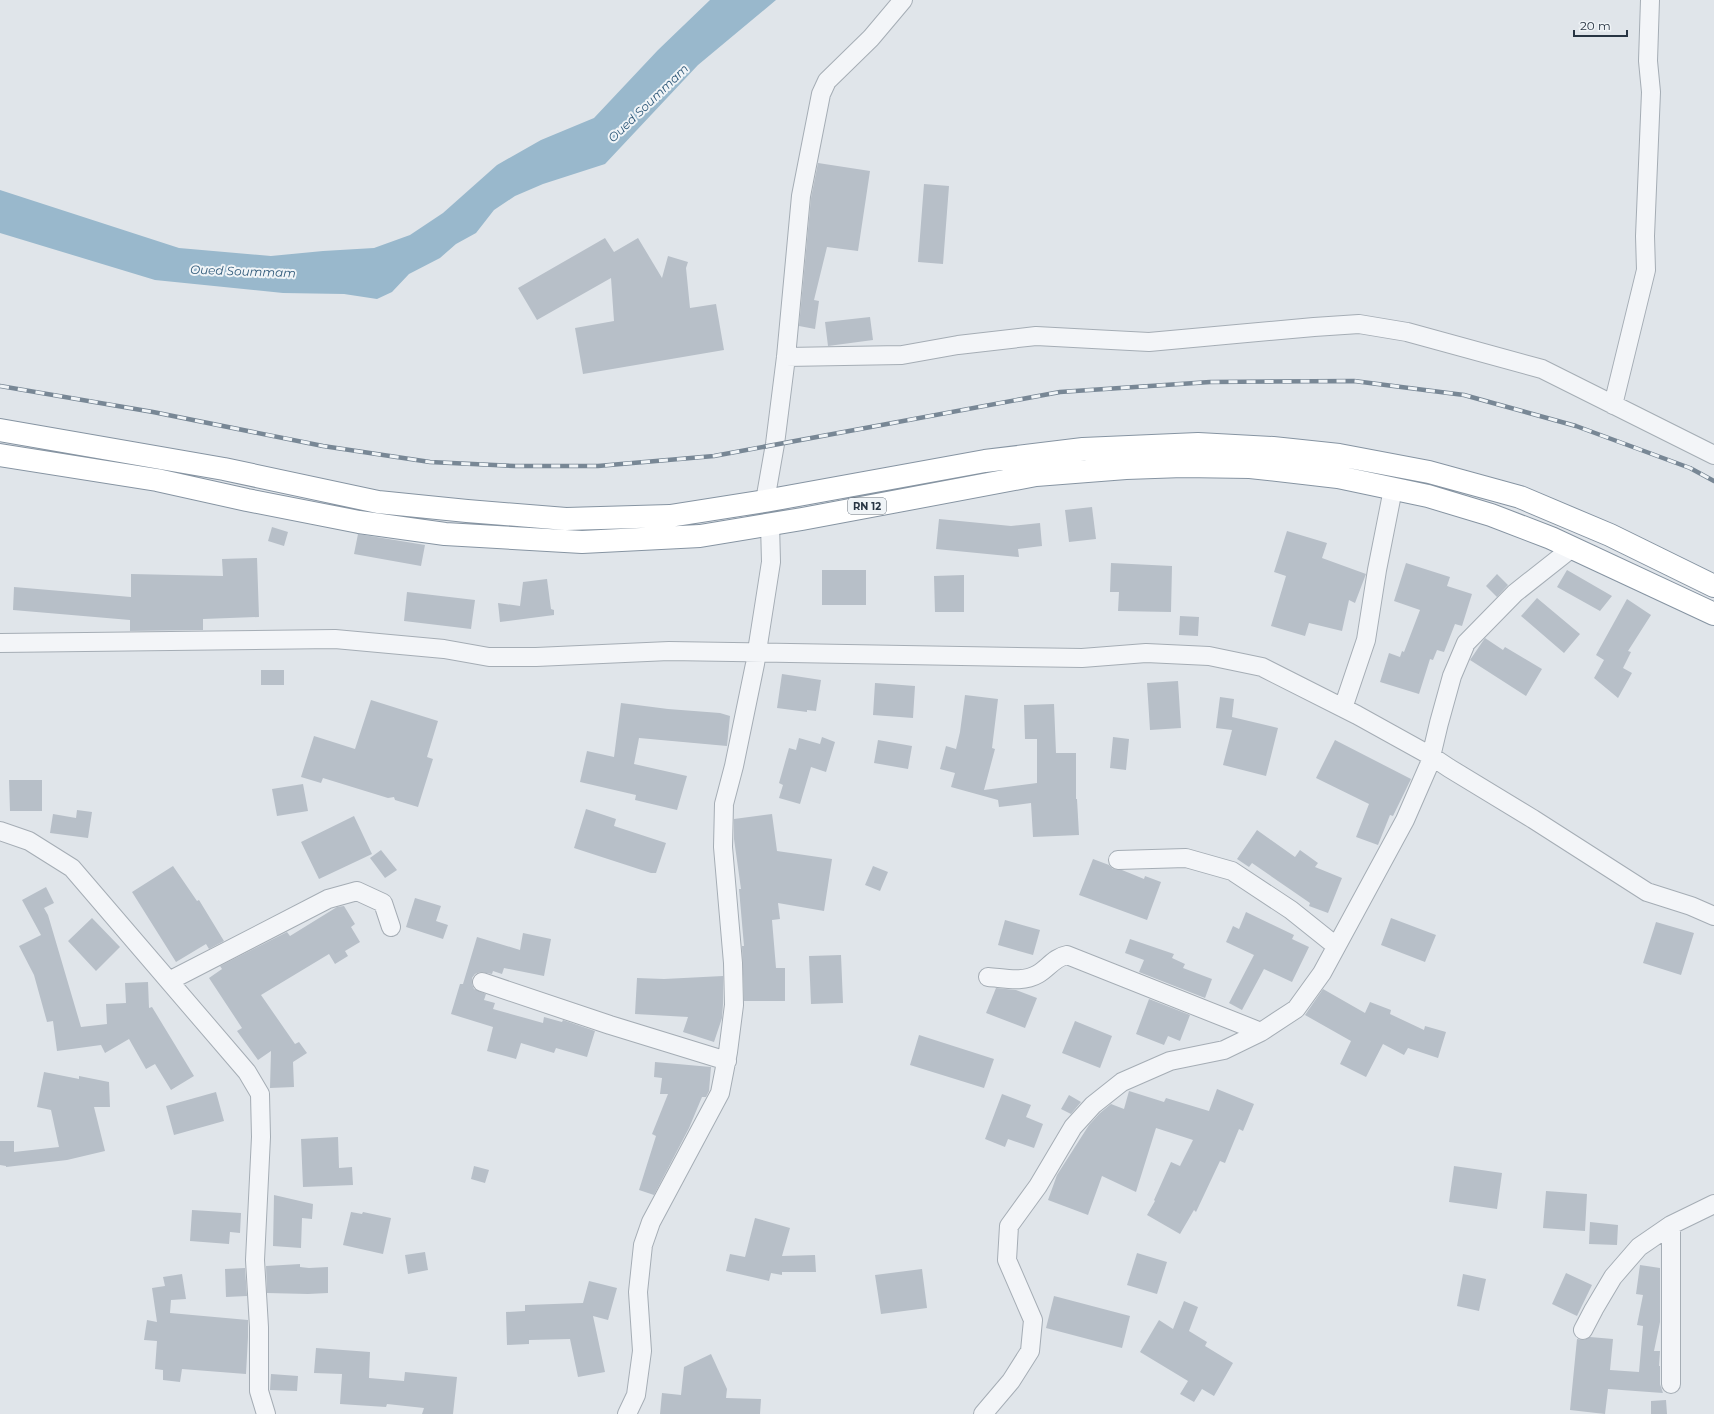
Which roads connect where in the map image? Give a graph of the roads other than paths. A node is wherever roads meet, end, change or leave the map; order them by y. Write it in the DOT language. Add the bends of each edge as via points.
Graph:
graph roads {
  1 [pos="903,0"];
  2 [pos="1650,0"];
  3 [pos="786,357"];
  4 [pos="1612,405"];
  5 [pos="0,430"];
  6 [pos="0,455"];
  7 [pos="1714,455"];
  8 [pos="1394,489"];
  9 [pos="765,501"];
  10 [pos="770,524"];
  11 [pos="1572,548"];
  12 [pos="1710,580"];
  13 [pos="1714,614"];
  14 [pos="0,643"];
  15 [pos="757,653"];
  16 [pos="1342,708"];
  17 [pos="1431,756"];
  18 [pos="0,830"];
  19 [pos="1118,860"];
  20 [pos="1714,916"];
  21 [pos="391,928"];
  22 [pos="1336,946"];
  23 [pos="988,977"];
  24 [pos="169,981"];
  25 [pos="482,982"];
  26 [pos="1261,1032"];
  27 [pos="727,1061"];
  28 [pos="1714,1204"];
  29 [pos="1671,1225"];
  30 [pos="1583,1330"];
  31 [pos="1671,1384"];
  32 [pos="266,1414"];
  33 [pos="627,1414"];
  34 [pos="983,1414"];
  1 -- 3 [label="street" via="871,38 828,81 821,94 801,196"];
  2 -- 4 [label="street" via="1648,61 1651,92 1646,270"];
  3 -- 4 [label="street" via="902,355 1036,336 1149,342 1360,324 1407,332 1542,369"];
  3 -- 9 [label="street"];
  4 -- 7 [label="street"];
  5 -- 9 [label="highway, RN 12" via="224,469 378,502 467,512 566,519 670,516"];
  6 -- 10 [label="highway, RN 12" via="150,478 352,520 445,534 582,542 700,536"];
  8 -- 10 [label="highway, RN 12" via="1338,477 1250,467 1126,468 1036,475"];
  8 -- 11 [label="highway, RN 12" via="1428,496 1491,515"];
  8 -- 16 [label="street" via="1366,640"];
  9 -- 12 [label="highway, RN 12" via="985,461 1082,449 1198,444 1273,448 1339,455 1429,472 1520,497"];
  10 -- 15 [label="street" via="771,562"];
  11 -- 13 [label="highway, RN 12"];
  11 -- 17 [label="street" via="1515,593 1466,643 1452,676"];
  14 -- 15 [label="street" via="335,639 444,649 489,657 669,651"];
  15 -- 16 [label="street" via="1082,658 1146,653 1209,656 1262,667"];
  15 -- 27 [label="street" via="724,804 723,847 734,1005"];
  16 -- 17 [label="street"];
  17 -- 20 [label="street" via="1647,892"];
  17 -- 22 [label="street" via="1405,820"];
  18 -- 24 [label="street" via="29,841 72,868"];
  19 -- 22 [label="street" via="1186,858 1232,871 1291,910"];
  21 -- 24 [label="street" via="383,903 357,891 328,899"];
  22 -- 26 [label="street" via="1322,973 1296,1009"];
  23 -- 26 [label="street" via="1025,979 1038,974 1061,956 1067,955"];
  24 -- 32 [label="street" via="247,1072 260,1094 261,1137 255,1260 260,1391"];
  25 -- 27 [label="street"];
  26 -- 34 [label="street" via="1224,1050 1170,1061 1122,1082 1093,1105 1073,1127 1038,1186 1009,1226 1007,1260 1033,1320 1030,1351 1011,1381"];
  27 -- 33 [label="street" via="720,1093 651,1222 643,1245 638,1292 642,1351 636,1395"];
  28 -- 29 [label="street"];
  29 -- 30 [label="street" via="1639,1247 1613,1277"];
  29 -- 31 [label="street"];
}
